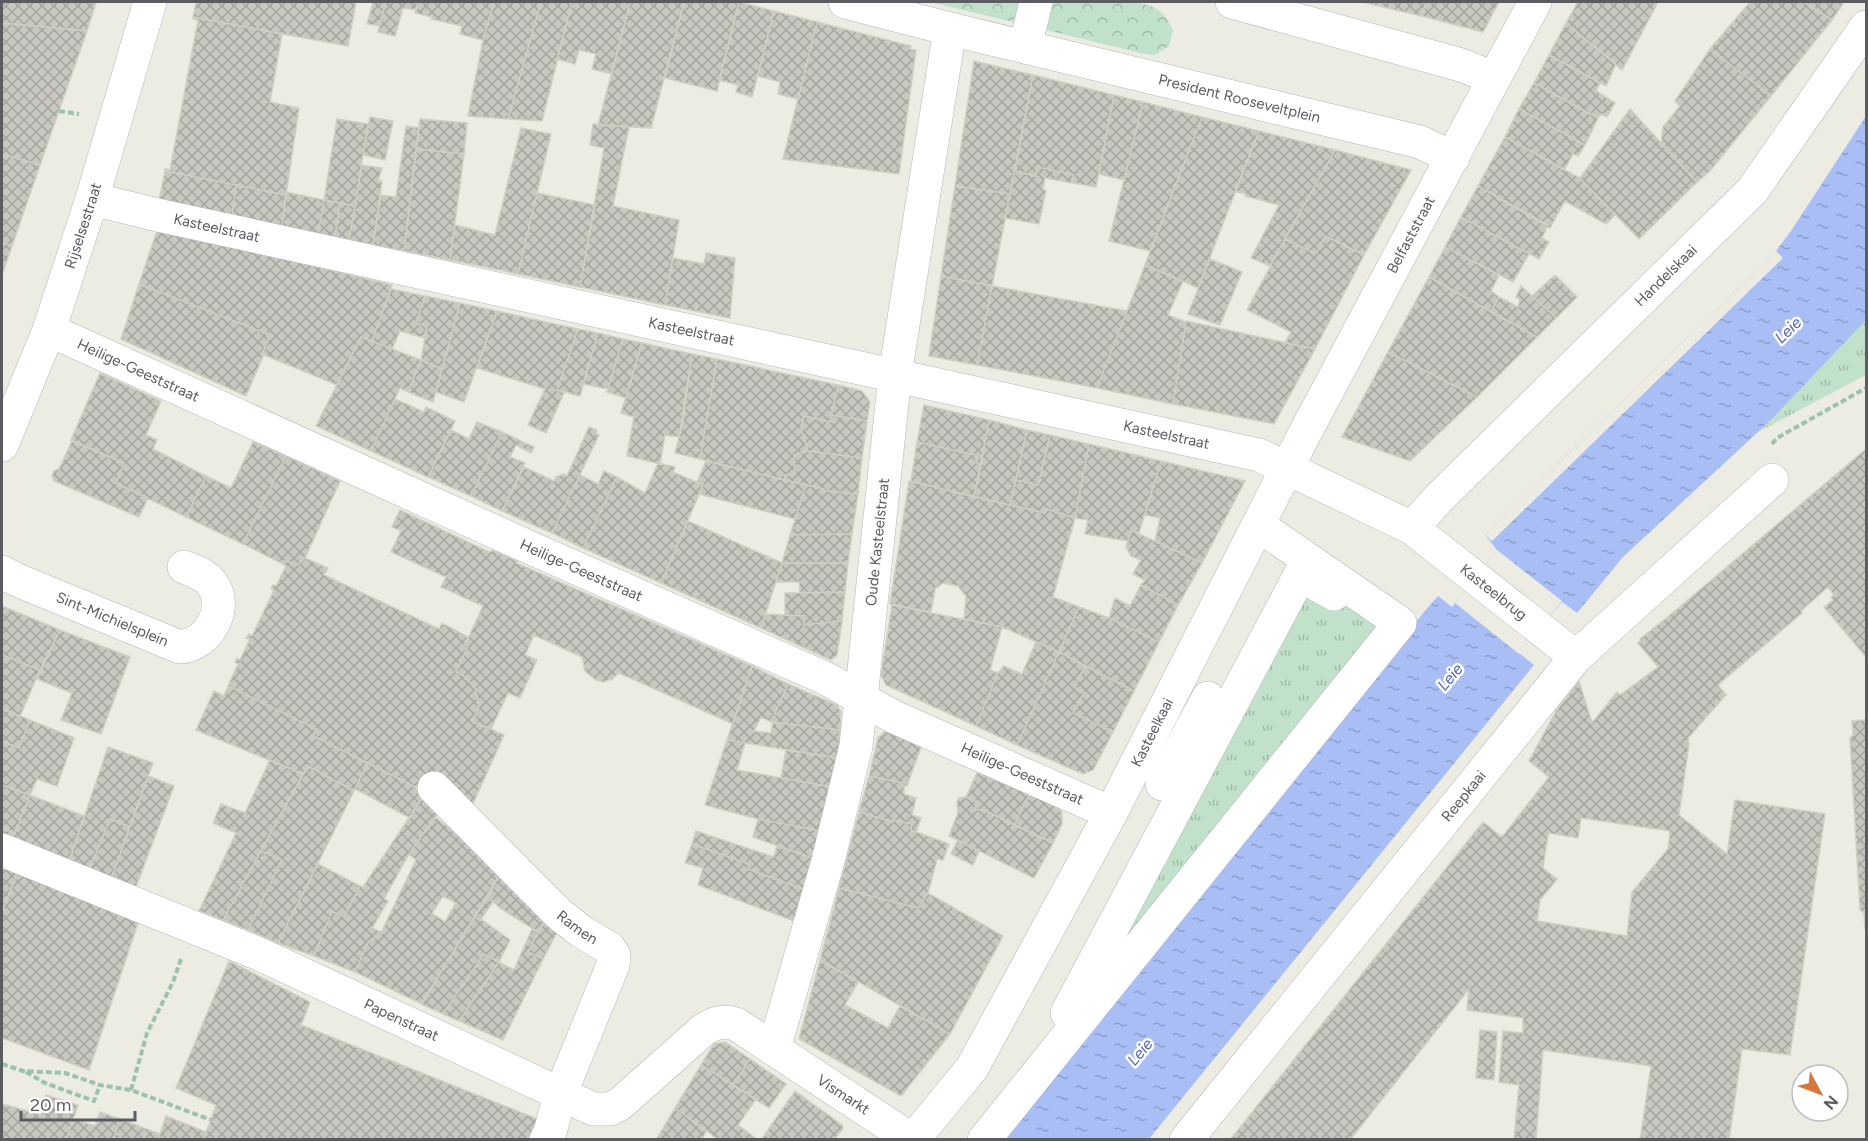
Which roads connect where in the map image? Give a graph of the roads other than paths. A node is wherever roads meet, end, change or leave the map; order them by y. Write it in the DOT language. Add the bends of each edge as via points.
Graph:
graph roads {
  1 [pos="150,2"];
  2 [pos="844,2"];
  3 [pos="1036,2"];
  4 [pos="1232,2"];
  5 [pos="1535,2"];
  6 [pos="1271,6"];
  7 [pos="1866,27"];
  8 [pos="950,29"];
  9 [pos="1025,47"];
  10 [pos="1494,78"];
  11 [pos="1453,158"];
  12 [pos="92,199"];
  13 [pos="49,330"];
  14 [pos="896,375"];
  15 [pos="2,445"];
  16 [pos="1288,468"];
  17 [pos="1772,480"];
  18 [pos="1412,528"];
  19 [pos="1271,534"];
  20 [pos="184,567"];
  21 [pos="2,572"];
  22 [pos="1396,629"];
  23 [pos="1576,657"];
  24 [pos="860,698"];
  25 [pos="434,788"];
  26 [pos="1111,813"];
  27 [pos="2,850"];
  28 [pos="1066,1013"];
  29 [pos="774,1049"];
  30 [pos="560,1095"];
  31 [pos="546,1140"];
  32 [pos="913,1140"];
  33 [pos="984,1140"];
  34 [pos="1186,1140"];
  1 -- 12 [label="street, Rijselsestraat"];
  2 -- 8 [label="street, President Rooseveltplein"];
  3 -- 9 [label="street"];
  4 -- 6 [label="street"];
  5 -- 10 [label="street, Belfaststraat"];
  6 -- 10 [label="street"];
  7 -- 18 [label="street, Handelskaai" via="1752,191"];
  8 -- 9 [label="street, President Rooseveltplein"];
  8 -- 14 [label="street, Oude Kasteelstraat"];
  9 -- 11 [label="street, President Rooseveltplein" via="1420,142"];
  10 -- 11 [label="street, Belfaststraat"];
  11 -- 16 [label="street, Belfaststraat"];
  12 -- 13 [label="street, Rijselsestraat"];
  12 -- 14 [label="street, Kasteelstraat"];
  13 -- 15 [label="street, Rijselsestraat"];
  13 -- 24 [label="street, Heilige-Geeststraat"];
  14 -- 16 [label="street, Kasteelstraat" via="1259,455"];
  14 -- 24 [label="street, Oude Kasteelstraat"];
  16 -- 18 [label="street"];
  16 -- 26 [label="street, Kasteelkaai"];
  17 -- 23 [label="street, Reepkaai"];
  18 -- 23 [label="street, Kasteelbrug"];
  19 -- 22 [label="street" via="1400,623"];
  20 -- 21 [label="street, Sint-Michielsplein" via="210,580 218,603 209,632 194,645 180,647"];
  22 -- 28 [label="street"];
  22 -- 28 [label="street" via="1300,575 1214,701 1046,1003"];
  23 -- 34 [label="street, Reepkaai"];
  24 -- 26 [label="street, Heilige-Geeststraat" via="892,716"];
  24 -- 29 [label="street, Oude Kasteelstraat" via="856,746 831,850"];
  25 -- 30 [label="street, Ramen" via="559,914 609,948 614,956 614,965"];
  26 -- 32 [label="street, Kasteelkaai" via="972,1068"];
  27 -- 30 [label="street, Papenstraat" via="257,953"];
  28 -- 33 [label="street"];
  29 -- 30 [label="street, Papenstraat" via="736,1024 718,1022 702,1031 628,1098 610,1109 592,1109"];
  29 -- 32 [label="street, Vismarkt"];
  30 -- 31 [label="street"];
}
